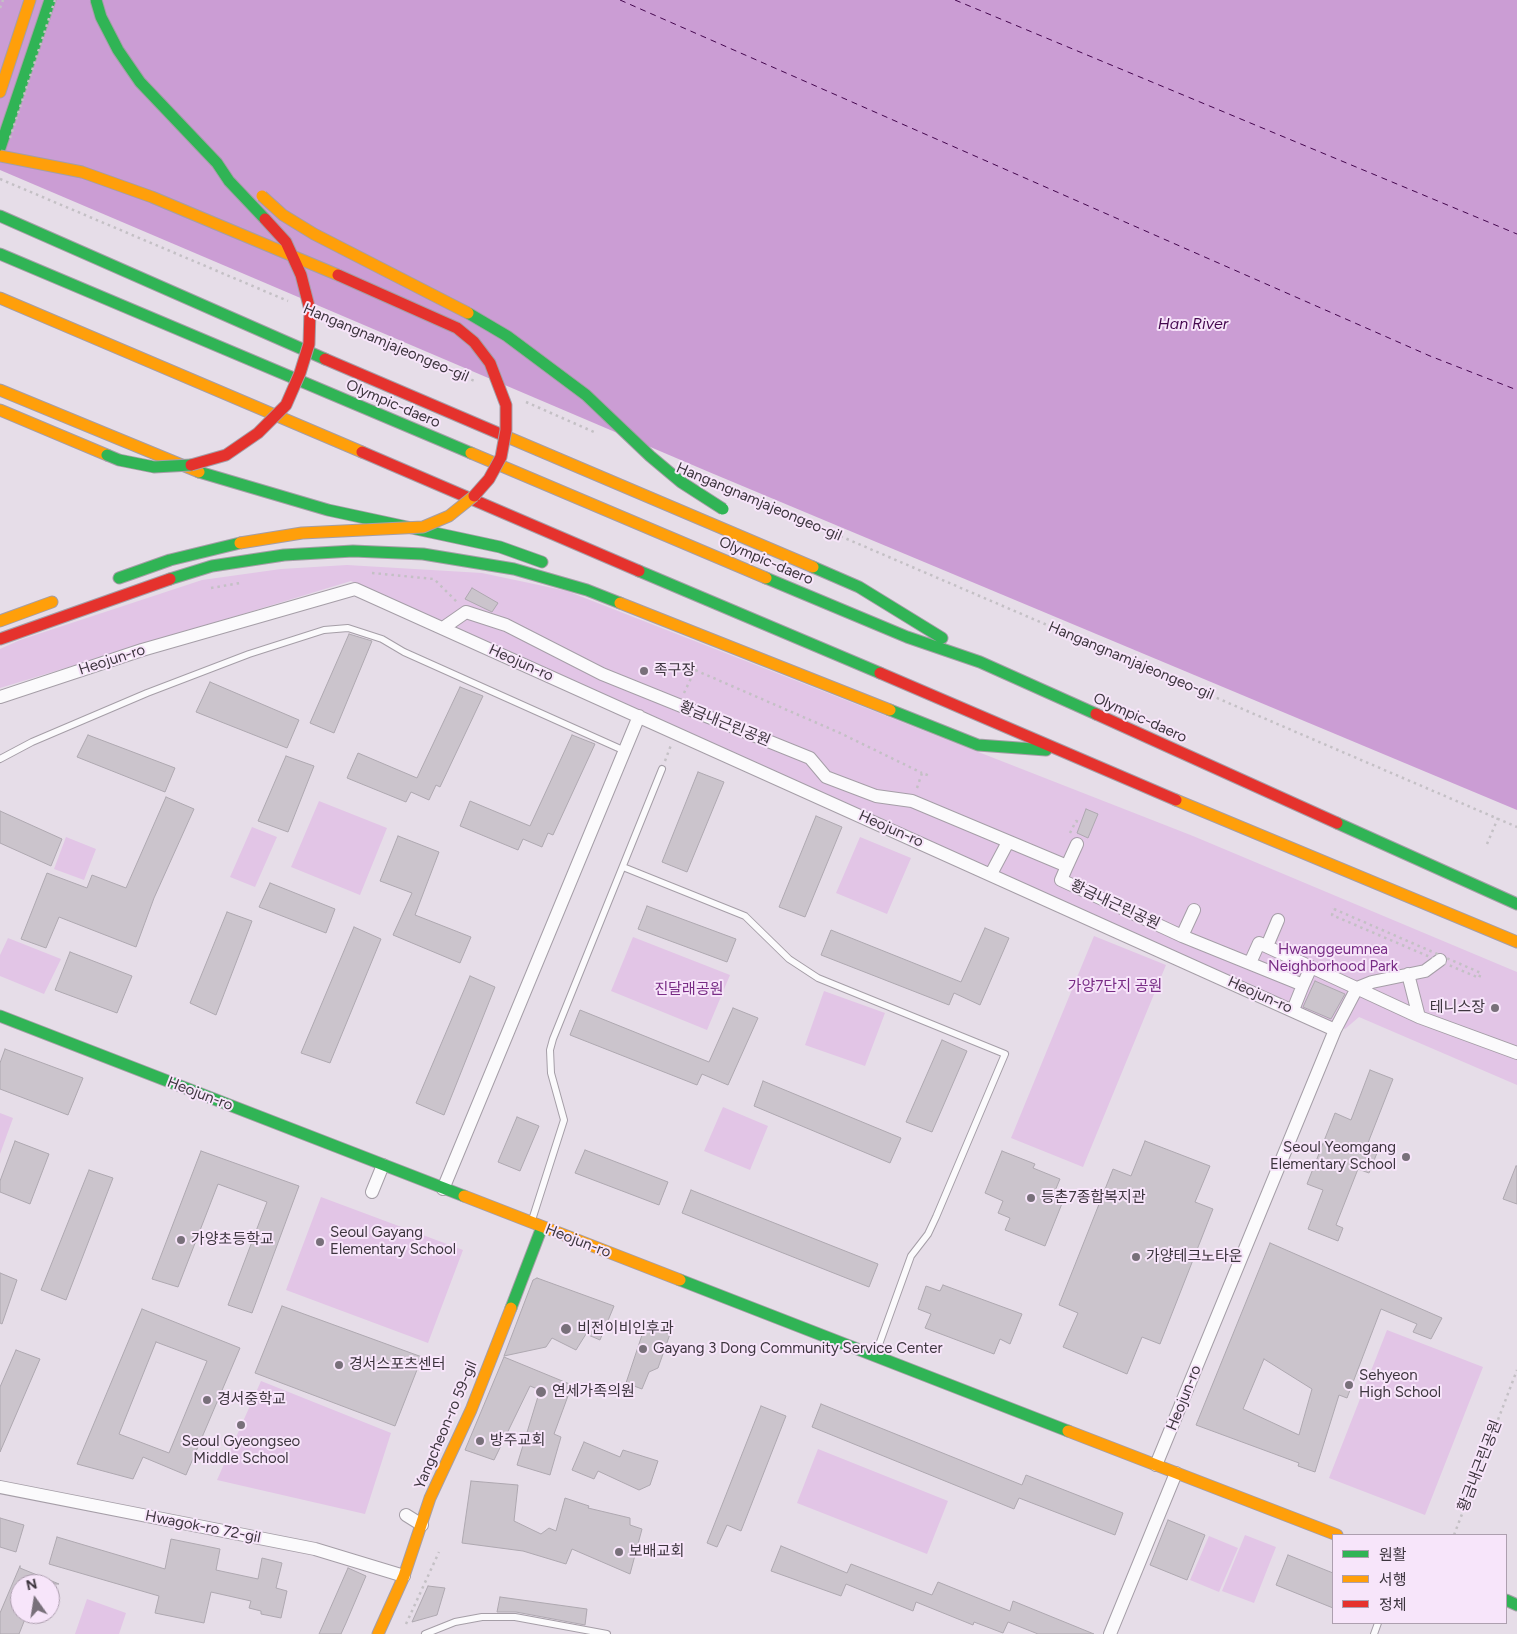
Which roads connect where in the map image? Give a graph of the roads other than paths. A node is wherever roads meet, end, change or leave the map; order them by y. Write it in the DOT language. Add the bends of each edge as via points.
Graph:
graph roads {
  1 [pos="30,0"];
  2 [pos="50,0"];
  3 [pos="96,0"];
  4 [pos="0,92"];
  5 [pos="5,144"];
  6 [pos="0,156"];
  7 [pos="217,163"];
  8 [pos="0,216"];
  9 [pos="0,254"];
  10 [pos="0,298"];
  11 [pos="0,390"];
  12 [pos="0,410"];
  13 [pos="727,511"];
  14 [pos="765,533"];
  15 [pos="550,564"];
  16 [pos="583,576"];
  17 [pos="109,582"];
  18 [pos="859,587"];
  19 [pos="66,597"];
  20 [pos="664,620"];
  21 [pos="0,621"];
  22 [pos="443,628"];
  23 [pos="0,640"];
  24 [pos="980,662"];
  25 [pos="0,697"];
  26 [pos="639,716"];
  27 [pos="625,751"];
  28 [pos="1063,751"];
  29 [pos="0,759"];
  30 [pos="662,769"];
  31 [pos="1008,842"];
  32 [pos="1077,844"];
  33 [pos="1067,866"];
  34 [pos="623,867"];
  35 [pos="991,874"];
  36 [pos="1517,904"];
  37 [pos="1189,914"];
  38 [pos="1278,920"];
  39 [pos="1182,936"];
  40 [pos="1517,942"];
  41 [pos="1267,946"];
  42 [pos="1441,958"];
  43 [pos="1250,963"];
  44 [pos="1311,967"];
  45 [pos="1408,974"];
  46 [pos="1303,985"];
  47 [pos="1357,988"];
  48 [pos="1293,1010"];
  49 [pos="0,1016"];
  50 [pos="1419,1017"];
  51 [pos="1335,1030"];
  52 [pos="1517,1053"];
  53 [pos="383,1166"];
  54 [pos="443,1189"];
  55 [pos="372,1192"];
  56 [pos="537,1225"];
  57 [pos="874,1356"];
  58 [pos="1156,1465"];
  59 [pos="1176,1473"];
  60 [pos="0,1487"];
  61 [pos="406,1515"];
  62 [pos="422,1525"];
  63 [pos="1334,1534"];
  64 [pos="404,1576"];
  65 [pos="378,1634"];
  66 [pos="425,1634"];
  67 [pos="607,1634"];
  68 [pos="1110,1634"];
  1 -- 4 [label="main road"];
  2 -- 5 [label="main road"];
  3 -- 7 [label="main road, bridge" via="101,18 118,50 140,82"];
  6 -- 17 [label="main road, bridge" via="82,172 152,197 438,318 474,342 490,362 506,404 501,457 489,479 470,502 449,516 423,527 302,533 240,543 170,560"];
  7 -- 12 [label="main road, bridge" via="229,181 286,242 301,275 310,310 309,344 286,405 258,433 226,455 189,465 154,467 119,460"];
  7 -- 13 [label="main road, bridge" via="283,215 314,234 462,309 507,336 586,395 681,482"];
  8 -- 18 [label="main road"];
  9 -- 24 [label="main road, Olympic-daero" via="907,636"];
  10 -- 28 [label="main road"];
  11 -- 15 [label="main road" via="217,479 328,510 500,547"];
  14 -- 18 [label="main road"];
  16 -- 20 [label="main road" via="624,593"];
  18 -- 24 [label="main road"];
  19 -- 21 [label="main road"];
  20 -- 23 [label="main road" via="587,590 514,568 424,554 354,551 284,555 212,566 139,588"];
  20 -- 28 [label="main road" via="978,745"];
  22 -- 25 [label="street, Heojun-ro" via="356,589 142,650"];
  22 -- 26 [label="street, Heojun-ro"];
  22 -- 31 [label="street, 황금내근린공원" via="466,612 506,625 602,674 810,758 826,777 876,796 912,801"];
  24 -- 36 [label="main road, Olympic-daero"];
  26 -- 27 [label="street"];
  26 -- 35 [label="street, Heojun-ro"];
  27 -- 29 [label="lane" via="404,652 382,639 348,628 324,630 230,661 147,693"];
  27 -- 54 [label="street"];
  28 -- 40 [label="main road"];
  30 -- 34 [label="lane"];
  31 -- 33 [label="street, 황금내근린공원"];
  31 -- 35 [label="street"];
  32 -- 33 [label="street, 황금내근린공원"];
  33 -- 39 [label="street, 황금내근린공원" via="1061,880"];
  34 -- 56 [label="lane" via="550,1050 551,1073 564,1120"];
  34 -- 57 [label="lane" via="745,916 789,959 818,978 1005,1054 936,1217 911,1256"];
  35 -- 48 [label="street, Heojun-ro"];
  37 -- 39 [label="street"];
  38 -- 41 [label="street"];
  39 -- 43 [label="street, 황금내근린공원"];
  41 -- 43 [label="street" via="1259,943"];
  41 -- 44 [label="street"];
  42 -- 45 [label="street" via="1425,971"];
  43 -- 46 [label="street, 황금내근린공원"];
  44 -- 46 [label="street"];
  44 -- 47 [label="street"];
  45 -- 47 [label="street"];
  45 -- 50 [label="street"];
  46 -- 48 [label="street"];
  47 -- 50 [label="street"];
  47 -- 51 [label="street"];
  48 -- 51 [label="street, Heojun-ro"];
  49 -- 53 [label="main road, Heojun-ro"];
  50 -- 52 [label="street"];
  51 -- 58 [label="street, Heojun-ro"];
  53 -- 54 [label="main road, Heojun-ro"];
  53 -- 55 [label="street"];
  54 -- 56 [label="main road, Heojun-ro"];
  56 -- 57 [label="main road, Heojun-ro"];
  56 -- 62 [label="main road, Yangcheon-ro 59-gil" via="471,1410 430,1498"];
  57 -- 58 [label="main road, Heojun-ro"];
  58 -- 59 [label="main road, Heojun-ro"];
  59 -- 63 [label="main road, Heojun-ro"];
  59 -- 68 [label="street"];
  60 -- 64 [label="street, Hwagok-ro 72-gil" via="315,1549"];
  61 -- 62 [label="street"];
  62 -- 64 [label="main road, Yangcheon-ro 59-gil"];
  64 -- 65 [label="main road, Yangcheon-ro 59-gil"];
  66 -- 67 [label="lane" via="455,1622 482,1617 515,1617"];
}
